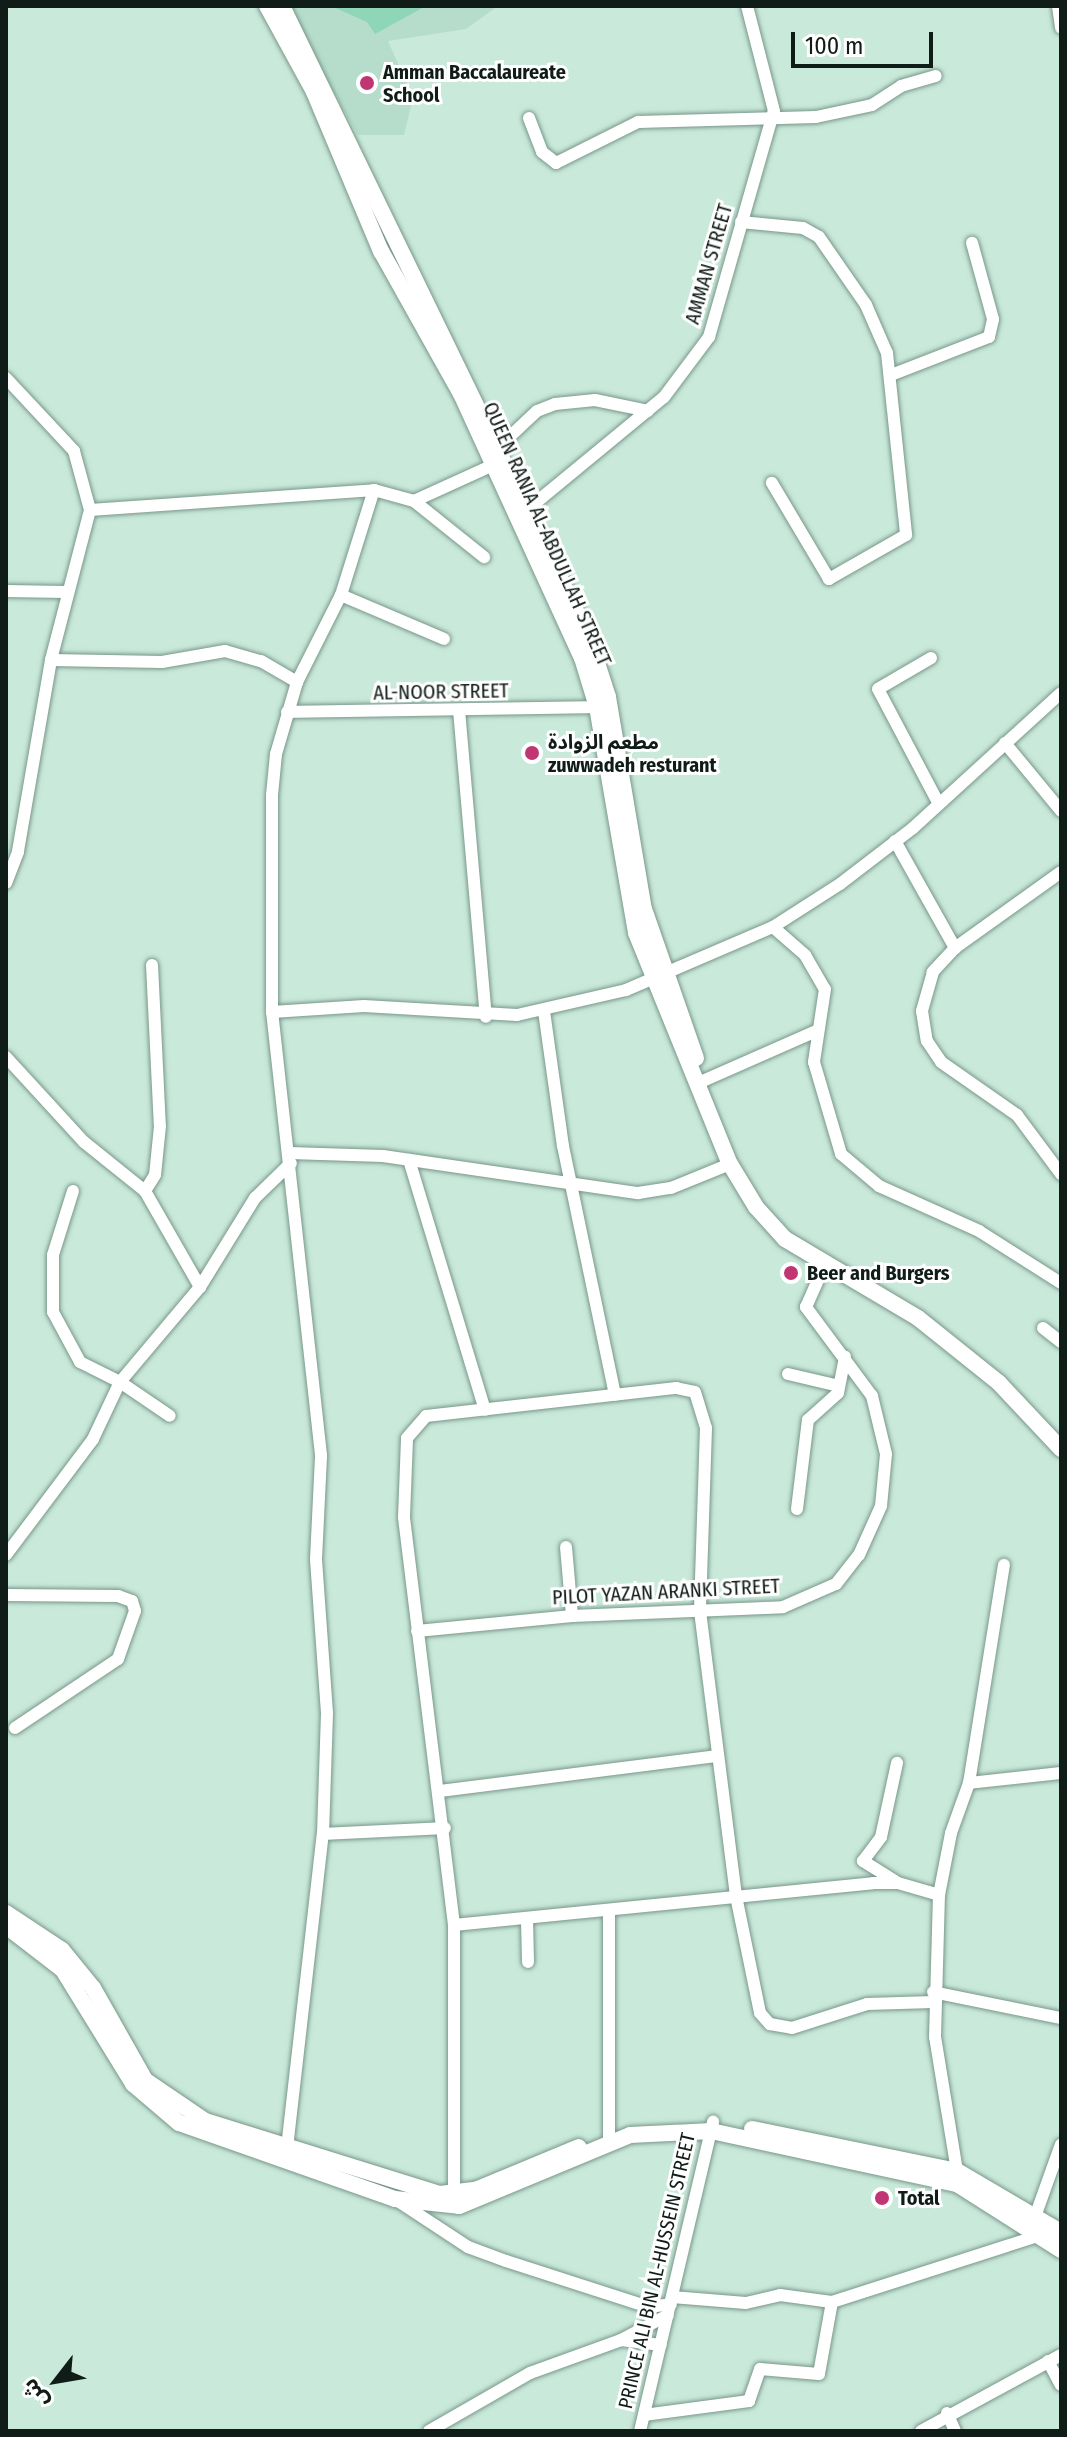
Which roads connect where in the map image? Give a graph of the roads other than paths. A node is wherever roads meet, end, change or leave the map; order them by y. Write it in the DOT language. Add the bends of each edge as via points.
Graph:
graph roads {
  1 [pos="267,6"];
  2 [pos="282,6"];
  3 [pos="747,6"];
  4 [pos="1058,6"];
  5 [pos="1061,28"];
  6 [pos="936,76"];
  7 [pos="529,118"];
  8 [pos="773,120"];
  9 [pos="741,222"];
  10 [pos="972,243"];
  11 [pos="891,375"];
  12 [pos="6,378"];
  13 [pos="648,411"];
  14 [pos="504,442"];
  15 [pos="493,465"];
  16 [pos="772,483"];
  17 [pos="374,490"];
  18 [pos="414,501"];
  19 [pos="528,509"];
  20 [pos="90,510"];
  21 [pos="484,557"];
  22 [pos="6,591"];
  23 [pos="66,592"];
  24 [pos="341,595"];
  25 [pos="444,639"];
  26 [pos="931,658"];
  27 [pos="51,660"];
  28 [pos="297,682"];
  29 [pos="1061,693"];
  30 [pos="597,707"];
  31 [pos="459,710"];
  32 [pos="287,712"];
  33 [pos="1005,743"];
  34 [pos="939,804"];
  35 [pos="1061,811"];
  36 [pos="895,841"];
  37 [pos="1061,872"];
  38 [pos="6,883"];
  39 [pos="773,927"];
  40 [pos="955,948"];
  41 [pos="152,965"];
  42 [pos="656,974"];
  43 [pos="544,1011"];
  44 [pos="272,1012"];
  45 [pos="486,1017"];
  46 [pos="816,1031"];
  47 [pos="6,1057"];
  48 [pos="705,1080"];
  49 [pos="290,1158"];
  50 [pos="409,1160"];
  51 [pos="730,1164"];
  52 [pos="1061,1174"];
  53 [pos="570,1179"];
  54 [pos="73,1191"];
  55 [pos="145,1191"];
  56 [pos="822,1260"];
  57 [pos="1061,1283"];
  58 [pos="200,1287"];
  59 [pos="1043,1328"];
  60 [pos="1061,1342"];
  61 [pos="845,1357"];
  62 [pos="788,1374"];
  63 [pos="120,1382"];
  64 [pos="839,1386"];
  65 [pos="615,1395"];
  66 [pos="485,1410"];
  67 [pos="170,1416"];
  68 [pos="1061,1449"];
  69 [pos="797,1509"];
  70 [pos="566,1547"];
  71 [pos="6,1555"];
  72 [pos="1004,1565"];
  73 [pos="6,1595"];
  74 [pos="700,1611"];
  75 [pos="572,1616"];
  76 [pos="417,1631"];
  77 [pos="15,1728"];
  78 [pos="718,1756"];
  79 [pos="897,1763"];
  80 [pos="1061,1773"];
  81 [pos="969,1783"];
  82 [pos="440,1791"];
  83 [pos="445,1828"];
  84 [pos="323,1834"];
  85 [pos="898,1883"];
  86 [pos="939,1895"];
  87 [pos="736,1896"];
  88 [pos="609,1912"];
  89 [pos="6,1913"];
  90 [pos="527,1920"];
  91 [pos="454,1925"];
  92 [pos="6,1926"];
  93 [pos="528,1962"];
  94 [pos="933,1997"];
  95 [pos="1061,2018"];
  96 [pos="712,2126"];
  97 [pos="610,2138"];
  98 [pos="1061,2144"];
  99 [pos="287,2148"];
  100 [pos="957,2171"];
  101 [pos="395,2199"];
  102 [pos="449,2200"];
  103 [pos="1036,2214"];
  104 [pos="441,2230"];
  105 [pos="1061,2232"];
  106 [pos="1041,2235"];
  107 [pos="1061,2250"];
  108 [pos="832,2302"];
  109 [pos="670,2305"];
  110 [pos="621,2340"];
  111 [pos="661,2345"];
  112 [pos="1061,2355"];
  113 [pos="1048,2361"];
  114 [pos="1061,2385"];
  115 [pos="947,2413"];
  116 [pos="644,2415"];
  117 [pos="429,2431"];
  118 [pos="640,2431"];
  119 [pos="921,2431"];
  120 [pos="955,2431"];
  1 -- 15 [label="main road, QUEEN RANIA AL-ABDULLAH STREET" via="310,84 381,251 461,394"];
  2 -- 19 [label="main road, QUEEN RANIA AL-ABDULLAH STREET"];
  3 -- 8 [label="street, AMMAN STREET" via="772,94"];
  4 -- 5 [label="street"];
  6 -- 8 [label="street" via="865,107"];
  7 -- 8 [label="street" via="542,152 556,163 638,122"];
  8 -- 9 [label="street, AMMAN STREET"];
  9 -- 11 [label="street" via="803,228 833,250 879,328"];
  9 -- 13 [label="street, AMMAN STREET" via="709,337 697,361"];
  10 -- 11 [label="street" via="993,319 989,337"];
  11 -- 16 [label="street" via="904,540 829,579"];
  12 -- 20 [label="street" via="74,451"];
  13 -- 14 [label="street" via="595,400 555,404 537,411"];
  13 -- 19 [label="street, AMMAN STREET"];
  15 -- 18 [label="street"];
  15 -- 30 [label="main road, QUEEN RANIA AL-ABDULLAH STREET" via="556,595"];
  17 -- 18 [label="street"];
  17 -- 20 [label="street"];
  17 -- 24 [label="street"];
  18 -- 21 [label="street"];
  19 -- 42 [label="main road, QUEEN RANIA AL-ABDULLAH STREET" via="602,674"];
  20 -- 23 [label="street"];
  22 -- 23 [label="street"];
  23 -- 27 [label="street"];
  24 -- 25 [label="street"];
  24 -- 28 [label="street"];
  26 -- 34 [label="street" via="878,689"];
  27 -- 28 [label="street" via="162,662 225,651 261,661"];
  27 -- 38 [label="street" via="18,852"];
  28 -- 32 [label="street"];
  29 -- 33 [label="street"];
  30 -- 31 [label="street, AL-NOOR STREET"];
  30 -- 42 [label="main road, QUEEN RANIA AL-ABDULLAH STREET" via="621,869"];
  31 -- 32 [label="street, AL-NOOR STREET"];
  31 -- 45 [label="street"];
  32 -- 44 [label="street" via="272,795"];
  33 -- 34 [label="street"];
  33 -- 35 [label="street"];
  34 -- 36 [label="street"];
  36 -- 39 [label="street"];
  36 -- 40 [label="street"];
  37 -- 40 [label="street"];
  39 -- 42 [label="street"];
  39 -- 46 [label="street" via="821,978 825,1000"];
  40 -- 52 [label="street" via="928,984 922,1011 927,1041 941,1062 1017,1115"];
  41 -- 55 [label="street" via="160,1126 155,1175"];
  42 -- 43 [label="street" via="626,990"];
  42 -- 48 [label="main road, QUEEN RANIA AL-ABDULLAH STREET"];
  42 -- 51 [label="main road, QUEEN RANIA AL-ABDULLAH STREET"];
  43 -- 45 [label="street"];
  43 -- 53 [label="street"];
  44 -- 45 [label="street" via="364,1006"];
  44 -- 49 [label="street"];
  46 -- 48 [label="street"];
  46 -- 57 [label="street" via="817,1084 835,1143 852,1166 879,1186 979,1231"];
  47 -- 55 [label="street" via="84,1142"];
  48 -- 56 [label="main road, QUEEN RANIA AL-ABDULLAH STREET" via="754,1187"];
  49 -- 50 [label="street"];
  49 -- 58 [label="street" via="255,1198"];
  49 -- 84 [label="street" via="297,1280 321,1455 316,1559 327,1713"];
  50 -- 53 [label="street"];
  50 -- 66 [label="street"];
  51 -- 53 [label="street" via="657,1192 611,1192"];
  51 -- 56 [label="main road, QUEEN RANIA AL-ABDULLAH STREET" via="768,1221 803,1253"];
  53 -- 65 [label="street"];
  54 -- 63 [label="street" via="53,1255 53,1312 80,1362"];
  55 -- 58 [label="street"];
  56 -- 61 [label="street, PILOT YAZAN ARANKI STREET" via="806,1307"];
  56 -- 68 [label="main road, QUEEN RANIA AL-ABDULLAH STREET" via="960,1351"];
  58 -- 63 [label="street"];
  59 -- 60 [label="street"];
  61 -- 64 [label="street"];
  61 -- 74 [label="street, PILOT YAZAN ARANKI STREET" via="872,1396 886,1437 881,1506 859,1555 828,1590 791,1605"];
  62 -- 64 [label="street"];
  63 -- 67 [label="street"];
  63 -- 71 [label="street" via="93,1439"];
  64 -- 69 [label="street" via="808,1420"];
  65 -- 66 [label="street"];
  65 -- 74 [label="street" via="687,1389 702,1402"];
  66 -- 76 [label="street" via="426,1416 407,1438 404,1517"];
  70 -- 75 [label="street"];
  72 -- 81 [label="street"];
  73 -- 77 [label="street" via="118,1596 132,1601 135,1611 118,1659"];
  74 -- 75 [label="street, PILOT YAZAN ARANKI STREET"];
  74 -- 78 [label="street"];
  75 -- 76 [label="street, PILOT YAZAN ARANKI STREET"];
  76 -- 82 [label="street"];
  78 -- 82 [label="street"];
  78 -- 87 [label="street"];
  79 -- 85 [label="street" via="881,1837 863,1861"];
  80 -- 81 [label="street"];
  81 -- 86 [label="street" via="951,1833"];
  82 -- 83 [label="street"];
  83 -- 84 [label="street"];
  83 -- 91 [label="street"];
  84 -- 99 [label="street"];
  85 -- 86 [label="street"];
  85 -- 87 [label="street"];
  86 -- 94 [label="street"];
  87 -- 88 [label="street"];
  87 -- 94 [label="street" via="756,1998 770,2024 804,2028 867,2004"];
  88 -- 90 [label="street"];
  88 -- 97 [label="street"];
  89 -- 99 [label="main road" via="46,1937 84,1975 156,2091 187,2114"];
  90 -- 91 [label="street"];
  90 -- 93 [label="street"];
  91 -- 102 [label="street"];
  92 -- 101 [label="main road" via="63,1970 133,2084 179,2123"];
  94 -- 95 [label="street"];
  94 -- 100 [label="street" via="939,2081"];
  96 -- 97 [label="main road"];
  96 -- 100 [label="main road"];
  96 -- 106 [label="main road" via="957,2184"];
  96 -- 109 [label="street, PRINCE ALI BIN AL-HUSSEIN STREET"];
  97 -- 102 [label="main road" via="487,2199"];
  98 -- 103 [label="street"];
  99 -- 102 [label="main road"];
  100 -- 103 [label="main road"];
  101 -- 102 [label="main road"];
  101 -- 104 [label="street"];
  102 -- 104 [label="street"];
  103 -- 105 [label="main road"];
  104 -- 109 [label="street" via="480,2251 631,2302 655,2308"];
  106 -- 107 [label="main road"];
  106 -- 108 [label="street"];
  108 -- 109 [label="street" via="780,2295 746,2303"];
  108 -- 116 [label="street" via="819,2374 760,2369 749,2401"];
  109 -- 110 [label="street"];
  109 -- 111 [label="street, PRINCE ALI BIN AL-HUSSEIN STREET"];
  110 -- 111 [label="street"];
  110 -- 117 [label="street" via="530,2373"];
  111 -- 116 [label="street, PRINCE ALI BIN AL-HUSSEIN STREET"];
  112 -- 113 [label="street"];
  113 -- 114 [label="street"];
  113 -- 115 [label="street"];
  115 -- 119 [label="street"];
  115 -- 120 [label="street"];
  116 -- 118 [label="street, PRINCE ALI BIN AL-HUSSEIN STREET"];
}
